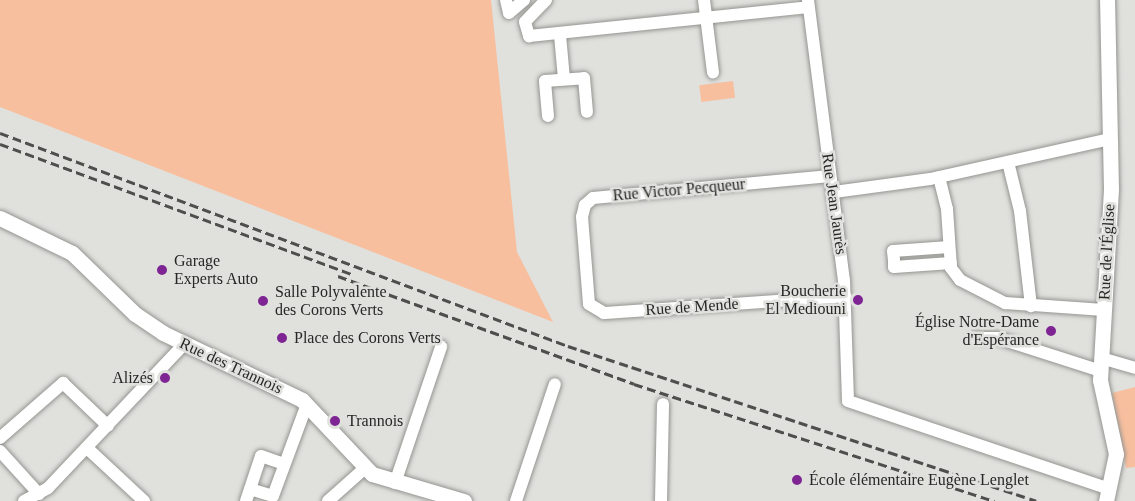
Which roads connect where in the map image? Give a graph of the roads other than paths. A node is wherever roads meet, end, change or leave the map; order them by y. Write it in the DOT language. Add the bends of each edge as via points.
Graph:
graph roads {
  1 [pos="506,0"];
  2 [pos="524,0"];
  3 [pos="546,0"];
  4 [pos="704,0"];
  5 [pos="1107,0"];
  6 [pos="809,4"];
  7 [pos="707,20"];
  8 [pos="560,35"];
  9 [pos="713,72"];
  10 [pos="564,79"];
  11 [pos="587,112"];
  12 [pos="548,117"];
  13 [pos="1111,139"];
  14 [pos="1008,162"];
  15 [pos="830,176"];
  16 [pos="939,177"];
  17 [pos="834,192"];
  18 [pos="0,218"];
  19 [pos="950,247"];
  20 [pos="585,259"];
  21 [pos="951,263"];
  22 [pos="845,297"];
  23 [pos="1031,306"];
  24 [pos="1104,310"];
  25 [pos="974,338"];
  26 [pos="184,344"];
  27 [pos="441,347"];
  28 [pos="1101,364"];
  29 [pos="1135,368"];
  30 [pos="555,384"];
  31 [pos="307,404"];
  32 [pos="663,404"];
  33 [pos="108,426"];
  34 [pos="0,438"];
  35 [pos="87,448"];
  36 [pos="0,451"];
  37 [pos="284,464"];
  38 [pos="365,468"];
  39 [pos="395,483"];
  40 [pos="39,494"];
  41 [pos="248,495"];
  42 [pos="1108,495"];
  43 [pos="24,501"];
  44 [pos="144,501"];
  45 [pos="328,501"];
  46 [pos="464,501"];
  47 [pos="516,501"];
  48 [pos="661,501"];
  1 -- 2 [label="street" via="509,13"];
  3 -- 8 [label="street" via="524,24 525,31 532,37"];
  4 -- 7 [label="street"];
  5 -- 13 [label="street, Rue de l'Église"];
  6 -- 7 [label="street"];
  6 -- 15 [label="street, Rue Jean Jaurès"];
  7 -- 8 [label="street"];
  7 -- 9 [label="street"];
  8 -- 10 [label="street"];
  10 -- 11 [label="street" via="584,78"];
  10 -- 12 [label="street" via="545,81"];
  13 -- 14 [label="street"];
  13 -- 24 [label="street, Rue de l'Église"];
  14 -- 16 [label="street"];
  14 -- 23 [label="street" via="1020,211"];
  15 -- 17 [label="street, Rue Jean Jaurès"];
  15 -- 20 [label="street, Rue Victor Pecqueur" via="593,198 582,212"];
  16 -- 17 [label="street"];
  16 -- 19 [label="street"];
  17 -- 22 [label="street, Rue Jean Jaurès"];
  18 -- 26 [label="street, Rue des Trannois" via="72,253 135,314"];
  19 -- 21 [label="street"];
  19 -- 21 [label="street" via="893,251 894,267"];
  20 -- 22 [label="street, Rue de Mende" via="589,304 600,313"];
  21 -- 23 [label="street" via="954,274 982,294 1005,303"];
  22 -- 42 [label="street, Rue Jean Jaurès" via="846,394 853,405"];
  23 -- 24 [label="street"];
  24 -- 28 [label="street, Rue de l'Église"];
  25 -- 28 [label="street" via="998,338"];
  26 -- 31 [label="street, Rue des Trannois"];
  26 -- 33 [label="street"];
  27 -- 39 [label="street"];
  28 -- 29 [label="street"];
  28 -- 42 [label="street, Rue de l'Église" via="1101,392 1116,454"];
  30 -- 47 [label="street"];
  31 -- 37 [label="street"];
  31 -- 38 [label="street, Rue des Trannois"];
  32 -- 48 [label="street"];
  33 -- 34 [label="street" via="63,383"];
  33 -- 35 [label="street"];
  35 -- 40 [label="street"];
  35 -- 44 [label="street"];
  36 -- 40 [label="street"];
  37 -- 41 [label="street" via="273,496"];
  37 -- 41 [label="street" via="261,456"];
  38 -- 39 [label="street, Rue des Trannois"];
  38 -- 45 [label="street"];
  39 -- 46 [label="street, Rue des Trannois"];
  40 -- 43 [label="street"];
}
